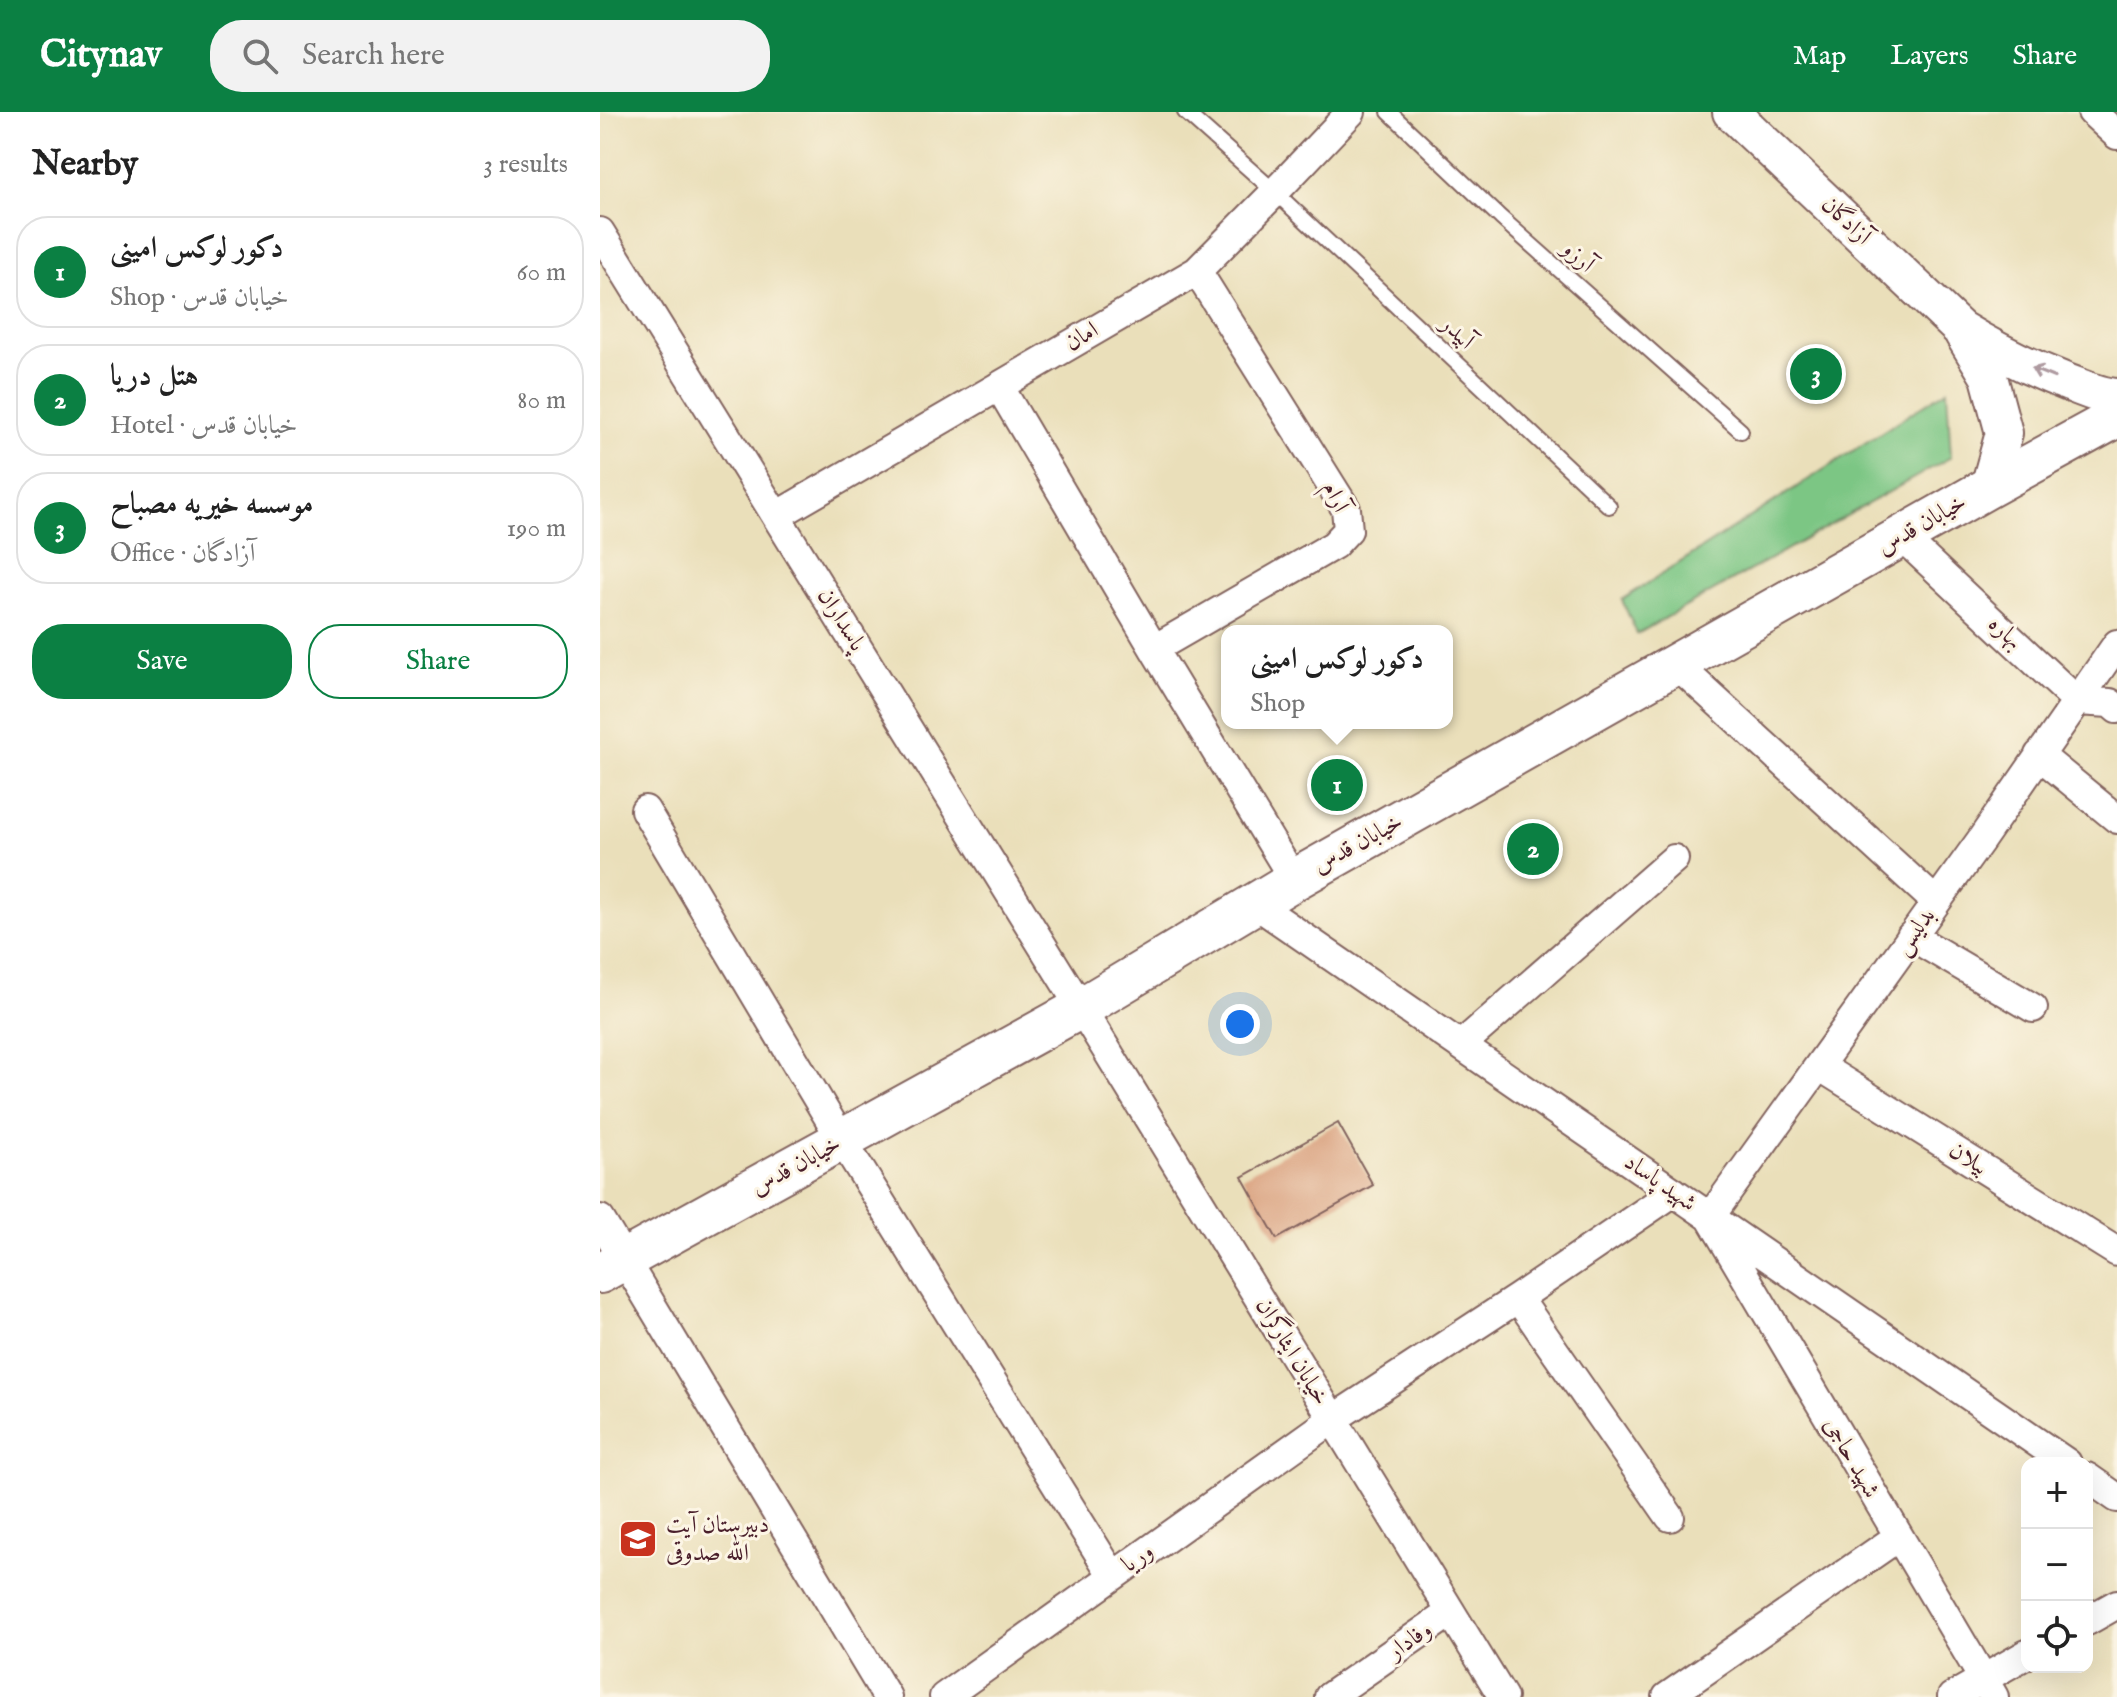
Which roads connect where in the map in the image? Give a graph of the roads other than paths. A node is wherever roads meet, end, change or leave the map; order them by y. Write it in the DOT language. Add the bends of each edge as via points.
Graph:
graph roads {
  1 [pos="1185,112"];
  2 [pos="1351,112"];
  3 [pos="1389,112"];
  4 [pos="1731,112"];
  5 [pos="2092,112"];
  6 [pos="2117,135"];
  7 [pos="1275,192"];
  8 [pos="600,232"];
  9 [pos="1197,271"];
  10 [pos="1960,329"];
  11 [pos="999,386"];
  12 [pos="2117,397"];
  13 [pos="2117,417"];
  14 [pos="1741,431"];
  15 [pos="1989,487"];
  16 [pos="1609,506"];
  17 [pos="776,516"];
  18 [pos="1902,537"];
  19 [pos="2117,644"];
  20 [pos="1154,649"];
  21 [pos="1676,664"];
  22 [pos="2077,701"];
  23 [pos="2117,709"];
  24 [pos="2039,755"];
  25 [pos="645,810"];
  26 [pos="2117,819"];
  27 [pos="1674,859"];
  28 [pos="1294,880"];
  29 [pos="1936,902"];
  30 [pos="1254,903"];
  31 [pos="1911,936"];
  32 [pos="1081,1008"];
  33 [pos="2033,1008"];
  34 [pos="1461,1045"];
  35 [pos="1819,1066"];
  36 [pos="842,1140"];
  37 [pos="1674,1192"];
  38 [pos="1710,1217"];
  39 [pos="600,1219"];
  40 [pos="2117,1252"];
  41 [pos="606,1269"];
  42 [pos="1518,1298"];
  43 [pos="1333,1419"];
  44 [pos="2058,1457"];
  45 [pos="2093,1481"];
  46 [pos="2117,1498"];
  47 [pos="1670,1517"];
  48 [pos="1898,1537"];
  49 [pos="1113,1576"];
  50 [pos="2117,1604"];
  51 [pos="1451,1612"];
  52 [pos="2093,1618"];
  53 [pos="2021,1659"];
  54 [pos="1988,1688"];
  55 [pos="887,1697"];
  56 [pos="944,1697"];
  57 [pos="1329,1697"];
  58 [pos="1503,1697"];
  59 [pos="1667,1697"];
  60 [pos="1952,1697"];
  1 -- 7 [label="lane, آبیدر"];
  2 -- 7 [label="street, امان"];
  3 -- 14 [label="lane, آرزو"];
  4 -- 10 [label="street, آزادگان"];
  5 -- 6 [label="street"];
  7 -- 9 [label="street, امان"];
  7 -- 16 [label="lane, آبیدر"];
  8 -- 17 [label="street, پاسداران"];
  9 -- 11 [label="street, امان"];
  9 -- 20 [label="street, آرام" via="1346,509 1348,530 1334,545"];
  12 -- 10 [label="street, one-way" via="2041,372"];
  10 -- 15 [label="street" via="1989,377 2004,433"];
  11 -- 17 [label="street, امان"];
  11 -- 20 [label="street"];
  13 -- 15 [label="main road, خیابان قدس"];
  15 -- 18 [label="main road, خیابان قدس"];
  17 -- 32 [label="street, پاسداران"];
  18 -- 21 [label="main road, خیابان قدس"];
  18 -- 22 [label="street, بهاره"];
  19 -- 22 [label="street, بدلیس"];
  20 -- 28 [label="street"];
  21 -- 28 [label="main road, خیابان قدس"];
  21 -- 29 [label="street"];
  22 -- 23 [label="street" via="2110,703"];
  22 -- 24 [label="street, بدلیس"];
  24 -- 26 [label="street"];
  24 -- 29 [label="street, بدلیس"];
  25 -- 36 [label="street"];
  27 -- 34 [label="street"];
  28 -- 30 [label="main road, خیابان قدس"];
  29 -- 31 [label="street, بدلیس"];
  30 -- 32 [label="main road, خیابان قدس"];
  30 -- 34 [label="street, شهید پاساد"];
  31 -- 33 [label="street"];
  31 -- 35 [label="street, بدلیس"];
  32 -- 36 [label="main road, خیابان قدس"];
  32 -- 43 [label="street, خیابان ایثارگران"];
  34 -- 37 [label="street, شهید پاساد"];
  35 -- 38 [label="street, بدلیس"];
  35 -- 40 [label="street, بیلان"];
  36 -- 41 [label="main road, خیابان قدس"];
  36 -- 49 [label="street"];
  37 -- 38 [label="street, شهید پاساد"];
  37 -- 42 [label="street, وریا"];
  38 -- 44 [label="street, شهید پاساد"];
  38 -- 48 [label="street, شهید حاجی"];
  39 -- 41 [label="street"];
  41 -- 55 [label="street"];
  42 -- 43 [label="street, وریا"];
  42 -- 47 [label="street"];
  43 -- 49 [label="street, وریا"];
  43 -- 51 [label="street, خیابان ایثارگران"];
  45 -- 46 [label="street"];
  48 -- 54 [label="street, شهید حاجی"];
  48 -- 59 [label="street"];
  49 -- 56 [label="street, وریا"];
  50 -- 52 [label="street"];
  51 -- 57 [label="street, وفادار"];
  51 -- 58 [label="street, خیابان ایثارگران"];
  53 -- 54 [label="street"];
  54 -- 60 [label="street"];
}
